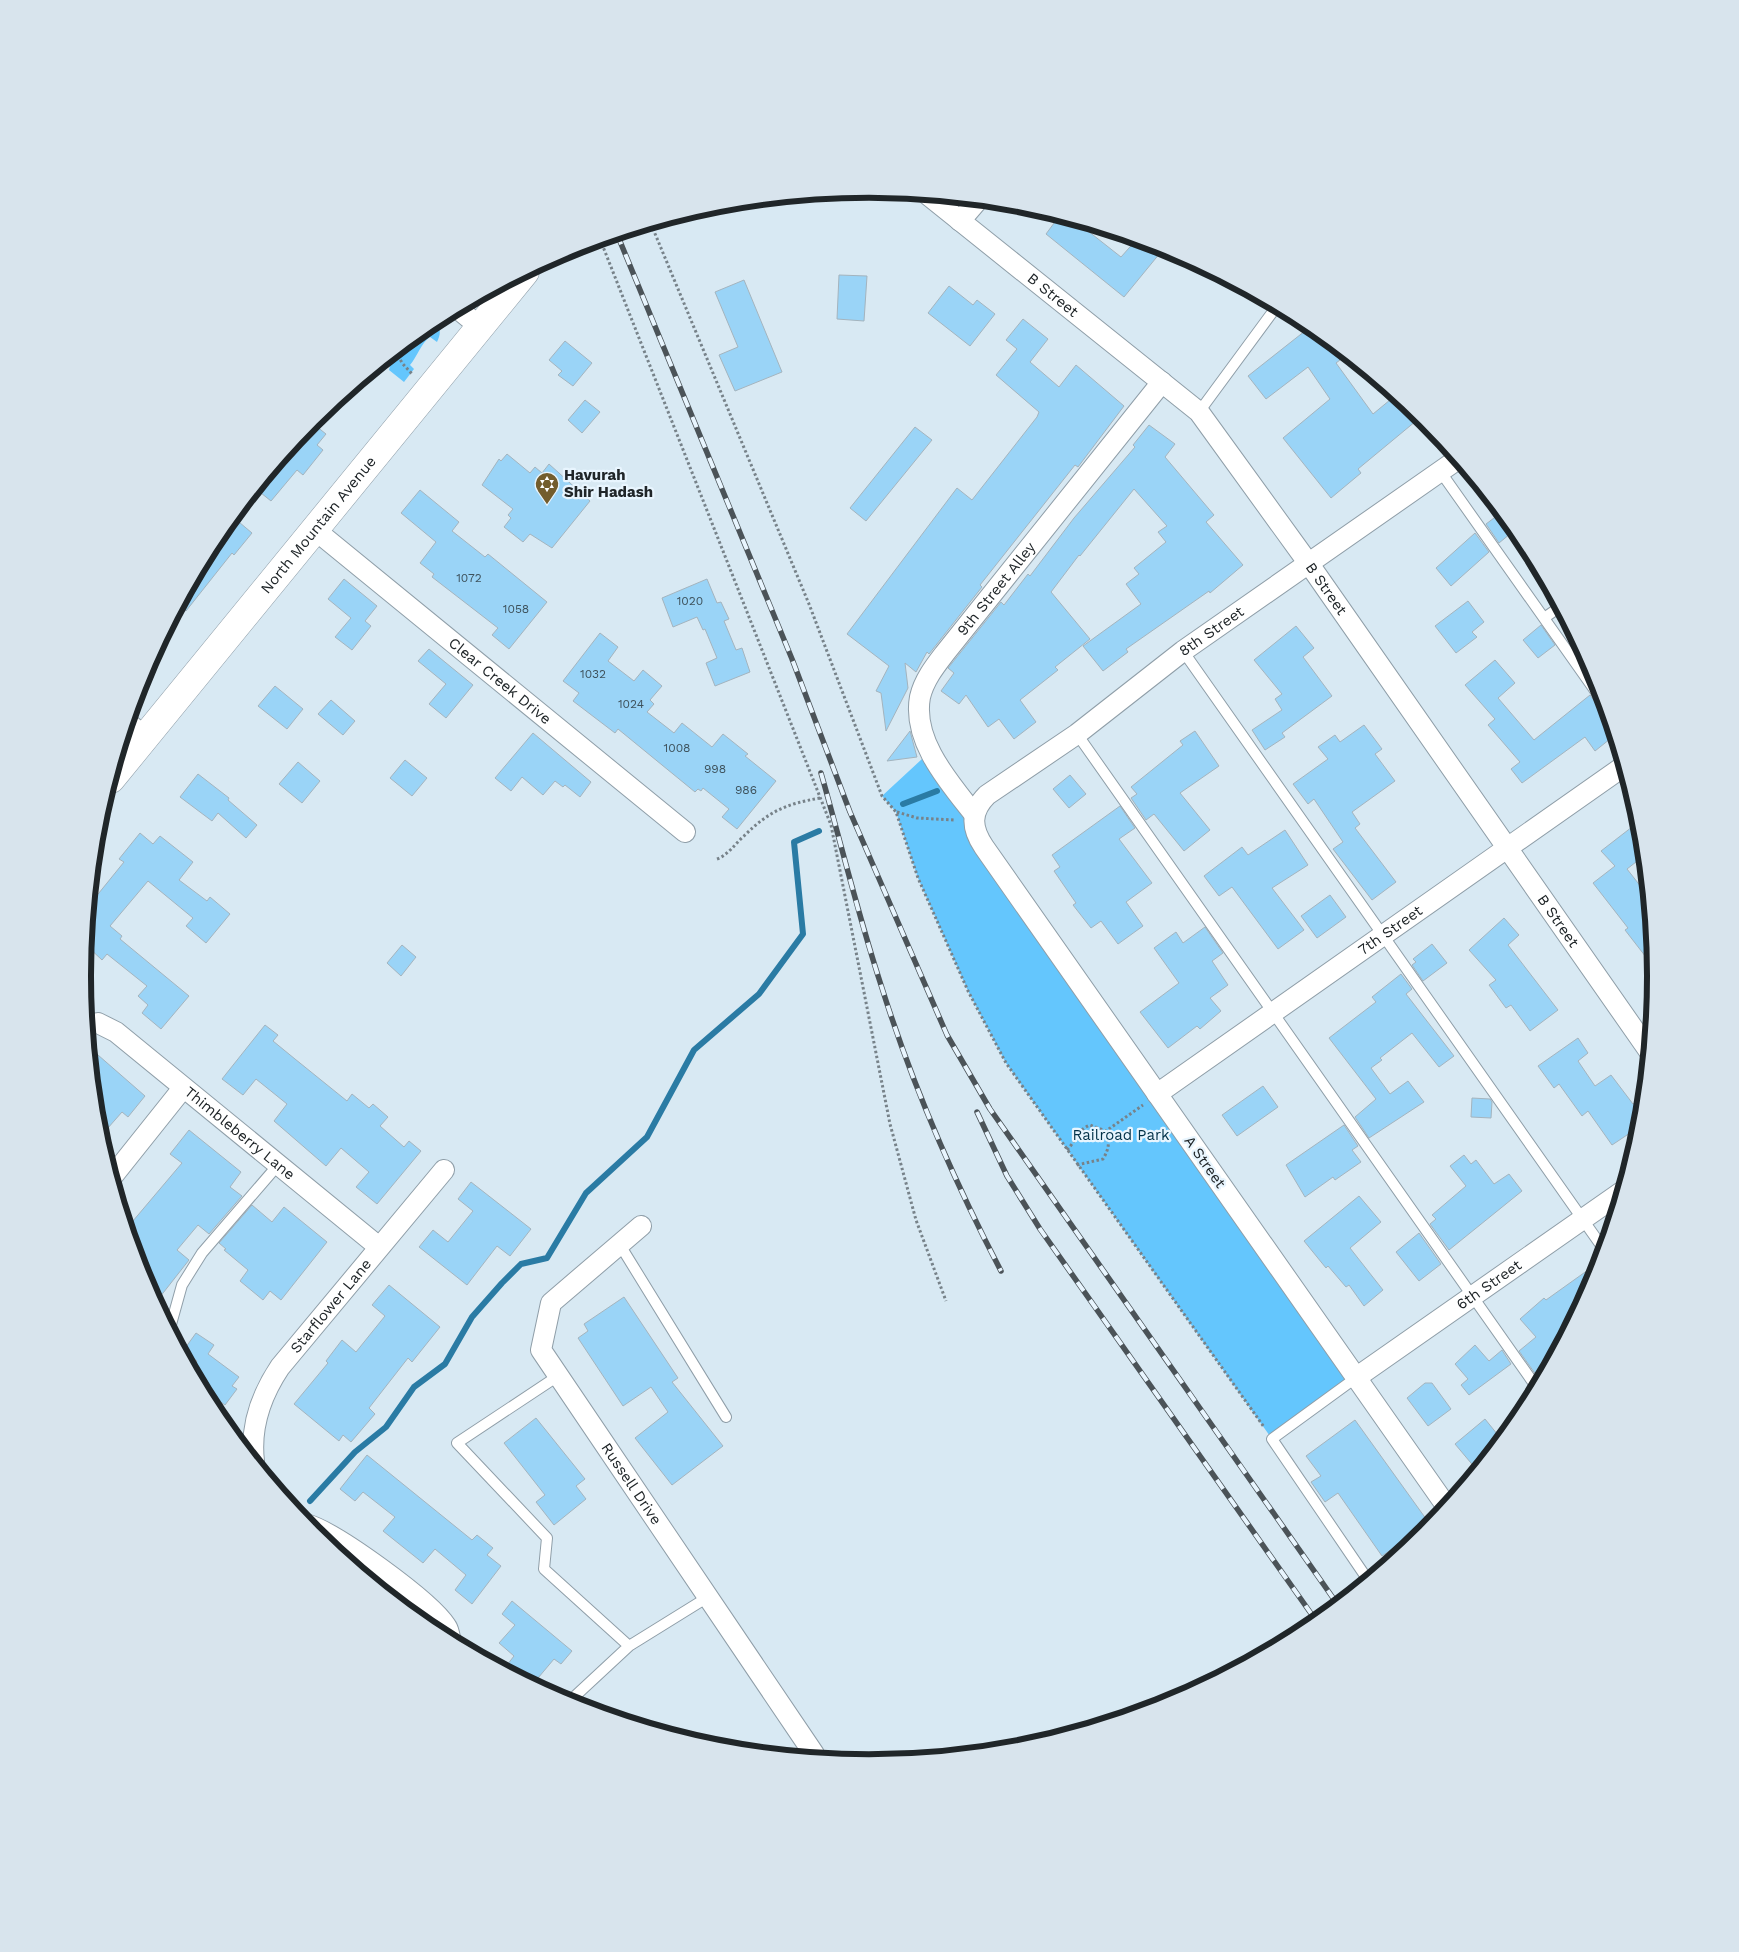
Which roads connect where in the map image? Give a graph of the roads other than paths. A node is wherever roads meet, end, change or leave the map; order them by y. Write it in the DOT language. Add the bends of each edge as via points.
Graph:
graph roads {
  1 [pos="935,200"];
  2 [pos="974,205"];
  3 [pos="960,221"];
  4 [pos="516,283"];
  5 [pos="1273,311"];
  6 [pos="463,313"];
  7 [pos="480,327"];
  8 [pos="1162,382"];
  9 [pos="1199,412"];
  10 [pos="1454,462"];
  11 [pos="1440,471"];
  12 [pos="314,529"];
  13 [pos="1309,564"];
  14 [pos="1555,610"];
  15 [pos="1544,618"];
  16 [pos="1183,651"];
  17 [pos="1592,686"];
  18 [pos="136,730"];
  19 [pos="1077,734"];
  20 [pos="125,751"];
  21 [pos="1619,769"];
  22 [pos="974,817"];
  23 [pos="685,832"];
  24 [pos="1506,849"];
  25 [pos="1382,934"];
  26 [pos="1273,1012"];
  27 [pos="93,1024"];
  28 [pos="1644,1044"];
  29 [pos="183,1088"];
  30 [pos="1157,1094"];
  31 [pos="278,1164"];
  32 [pos="444,1170"];
  33 [pos="117,1171"];
  34 [pos="1615,1197"];
  35 [pos="1583,1220"];
  36 [pos="641,1226"];
  37 [pos="1600,1244"];
  38 [pos="620,1245"];
  39 [pos="380,1247"];
  40 [pos="1473,1296"];
  41 [pos="172,1320"];
  42 [pos="558,1376"];
  43 [pos="1356,1378"];
  44 [pos="1533,1382"];
  45 [pos="726,1417"];
  46 [pos="254,1452"];
  47 [pos="1443,1502"];
  48 [pos="325,1531"];
  49 [pos="1365,1575"];
  50 [pos="708,1597"];
  51 [pos="448,1630"];
  52 [pos="629,1646"];
  53 [pos="575,1696"];
  54 [pos="809,1752"];
  1 -- 3 [label="street, B Street"];
  2 -- 3 [label="street"];
  3 -- 8 [label="street, B Street"];
  4 -- 7 [label="street, North Mountain Avenue"];
  5 -- 9 [label="lane"];
  6 -- 7 [label="street"];
  7 -- 12 [label="street, North Mountain Avenue"];
  8 -- 9 [label="street, B Street"];
  8 -- 22 [label="street, 9th Street Alley" via="927,679 921,696 920,724 942,771"];
  9 -- 13 [label="street, B Street"];
  10 -- 11 [label="street, 8th Street"];
  11 -- 13 [label="street, 8th Street"];
  11 -- 15 [label="lane"];
  12 -- 18 [label="street, North Mountain Avenue"];
  12 -- 23 [label="street, Clear Creek Drive"];
  13 -- 16 [label="street, 8th Street"];
  13 -- 24 [label="street, B Street"];
  14 -- 15 [label="lane"];
  15 -- 17 [label="lane"];
  16 -- 19 [label="street, 8th Street"];
  16 -- 25 [label="lane"];
  18 -- 20 [label="street, North Mountain Avenue"];
  19 -- 22 [label="street, 8th Street" via="987,795"];
  19 -- 26 [label="lane"];
  21 -- 24 [label="street, 7th Street"];
  22 -- 30 [label="street, A Street" via="976,836"];
  24 -- 25 [label="street, 7th Street"];
  24 -- 28 [label="street, B Street"];
  25 -- 26 [label="street, 7th Street"];
  25 -- 35 [label="lane"];
  26 -- 30 [label="street, 7th Street"];
  26 -- 40 [label="lane"];
  27 -- 29 [label="street, Thimbleberry Lane" via="116,1032"];
  29 -- 31 [label="street, Thimbleberry Lane"];
  29 -- 33 [label="street"];
  30 -- 43 [label="street, A Street"];
  31 -- 39 [label="street, Thimbleberry Lane"];
  31 -- 41 [label="lane" via="202,1253 182,1285"];
  32 -- 39 [label="street, Starflower Lane"];
  34 -- 35 [label="street, 6th Street"];
  35 -- 37 [label="lane"];
  35 -- 40 [label="street, 6th Street"];
  36 -- 38 [label="street, Russell Drive"];
  38 -- 42 [label="street, Russell Drive" via="551,1303 541,1350"];
  38 -- 45 [label="lane"];
  39 -- 46 [label="street, Starflower Lane" via="280,1366 267,1387 254,1433"];
  40 -- 43 [label="street, 6th Street"];
  40 -- 44 [label="lane"];
  42 -- 50 [label="street, Russell Drive"];
  42 -- 52 [label="lane" via="457,1443 547,1538 544,1569"];
  43 -- 47 [label="street, A Street"];
  43 -- 49 [label="lane" via="1272,1439"];
  48 -- 51 [label="street" via="417,1596"];
  50 -- 52 [label="lane"];
  50 -- 54 [label="street, Russell Drive"];
  52 -- 53 [label="lane"];
}
